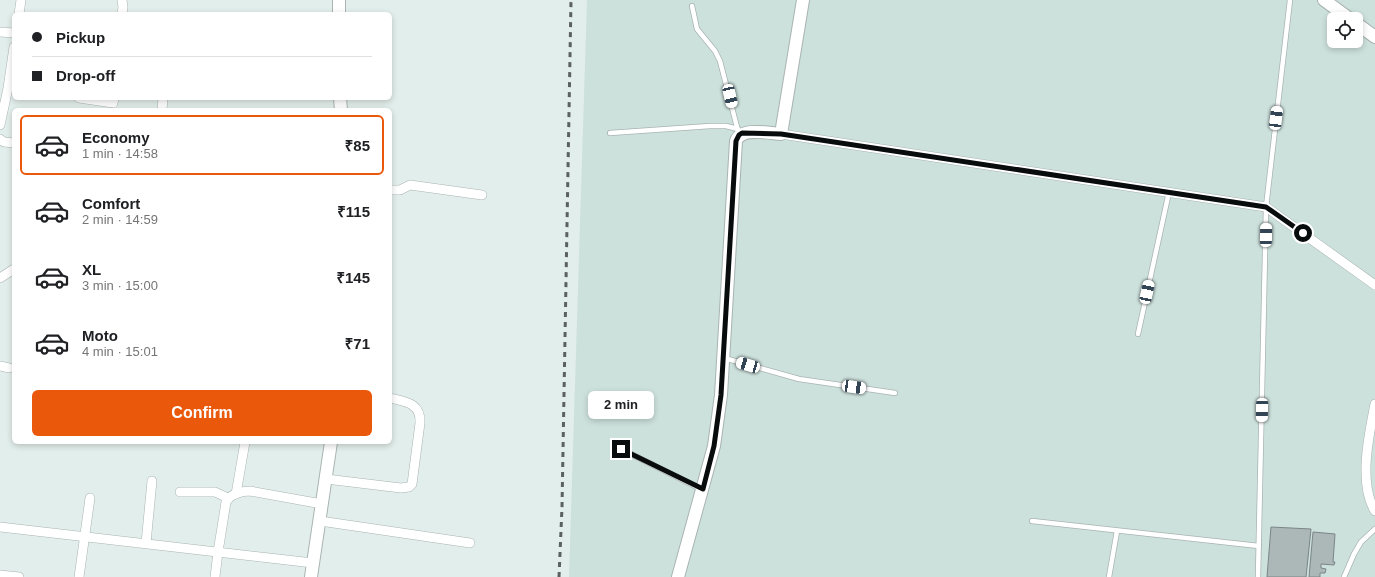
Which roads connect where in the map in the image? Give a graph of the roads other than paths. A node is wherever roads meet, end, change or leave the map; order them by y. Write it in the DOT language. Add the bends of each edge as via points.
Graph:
graph roads {
  1 [pos="21,0"];
  2 [pos="122,0"];
  3 [pos="339,0"];
  4 [pos="803,0"];
  5 [pos="1290,0"];
  6 [pos="1324,0"];
  7 [pos="692,6"];
  8 [pos="19,12"];
  9 [pos="122,12"];
  10 [pos="339,12"];
  11 [pos="1340,12"];
  12 [pos="1363,28"];
  13 [pos="0,32"];
  14 [pos="12,33"];
  15 [pos="1375,37"];
  16 [pos="12,75"];
  17 [pos="11,89"];
  18 [pos="90,100"];
  19 [pos="113,104"];
  20 [pos="0,125"];
  21 [pos="738,132"];
  22 [pos="610,133"];
  23 [pos="781,134"];
  24 [pos="0,139"];
  25 [pos="12,144"];
  26 [pos="392,190"];
  27 [pos="1169,192"];
  28 [pos="482,195"];
  29 [pos="1266,207"];
  30 [pos="12,269"];
  31 [pos="0,278"];
  32 [pos="1375,285"];
  33 [pos="1138,334"];
  34 [pos="723,358"];
  35 [pos="895,393"];
  36 [pos="392,399"];
  37 [pos="1375,404"];
  38 [pos="245,444"];
  39 [pos="332,444"];
  40 [pos="621,449"];
  41 [pos="326,479"];
  42 [pos="152,482"];
  43 [pos="703,489"];
  44 [pos="180,492"];
  45 [pos="232,496"];
  46 [pos="90,498"];
  47 [pos="322,504"];
  48 [pos="1375,511"];
  49 [pos="320,520"];
  50 [pos="1032,521"];
  51 [pos="0,528"];
  52 [pos="1375,530"];
  53 [pos="1117,531"];
  54 [pos="84,536"];
  55 [pos="146,543"];
  56 [pos="470,543"];
  57 [pos="1259,546"];
  58 [pos="218,552"];
  59 [pos="313,563"];
  60 [pos="0,575"];
  61 [pos="19,577"];
  62 [pos="79,577"];
  63 [pos="215,577"];
  64 [pos="311,577"];
  65 [pos="678,577"];
  66 [pos="1109,577"];
  67 [pos="1258,577"];
  68 [pos="1344,577"];
  1 -- 8 [label="street"];
  2 -- 9 [label="street"];
  3 -- 10 [label="street"];
  4 -- 23 [label="street"];
  5 -- 29 [label="lane"];
  6 -- 11 [label="street"];
  7 -- 21 [label="lane" via="697,29 720,61"];
  12 -- 15 [label="street"];
  13 -- 14 [label="street"];
  16 -- 17 [label="street"];
  17 -- 20 [label="street"];
  18 -- 19 [label="street"];
  21 -- 22 [label="lane" via="726,126 710,126"];
  21 -- 23 [label="street"];
  21 -- 34 [label="street"];
  23 -- 27 [label="street"];
  24 -- 25 [label="street"];
  26 -- 28 [label="street" via="400,190 410,185"];
  27 -- 29 [label="street"];
  27 -- 33 [label="lane"];
  29 -- 32 [label="street"];
  29 -- 57 [label="lane"];
  30 -- 31 [label="street"];
  34 -- 35 [label="lane" via="799,379"];
  34 -- 43 [label="street" via="717,428"];
  36 -- 41 [label="street" via="411,404 420,414 412,484 401,488"];
  37 -- 48 [label="street" via="1370,431 1367,489 1370,504"];
  38 -- 45 [label="street"];
  39 -- 41 [label="street"];
  40 -- 43 [label="lane"];
  41 -- 47 [label="street"];
  42 -- 55 [label="street"];
  43 -- 65 [label="street"];
  44 -- 45 [label="street" via="215,492"];
  45 -- 47 [label="street" via="250,491"];
  45 -- 58 [label="street" via="226,502"];
  46 -- 54 [label="street"];
  47 -- 49 [label="street"];
  49 -- 56 [label="street"];
  49 -- 59 [label="street"];
  50 -- 53 [label="lane"];
  51 -- 54 [label="street"];
  52 -- 68 [label="lane" via="1361,542"];
  53 -- 57 [label="lane"];
  53 -- 66 [label="lane"];
  54 -- 55 [label="street"];
  54 -- 62 [label="street"];
  55 -- 58 [label="street"];
  57 -- 67 [label="lane"];
  58 -- 59 [label="street"];
  58 -- 63 [label="street"];
  59 -- 64 [label="street"];
  60 -- 61 [label="street"];
}
